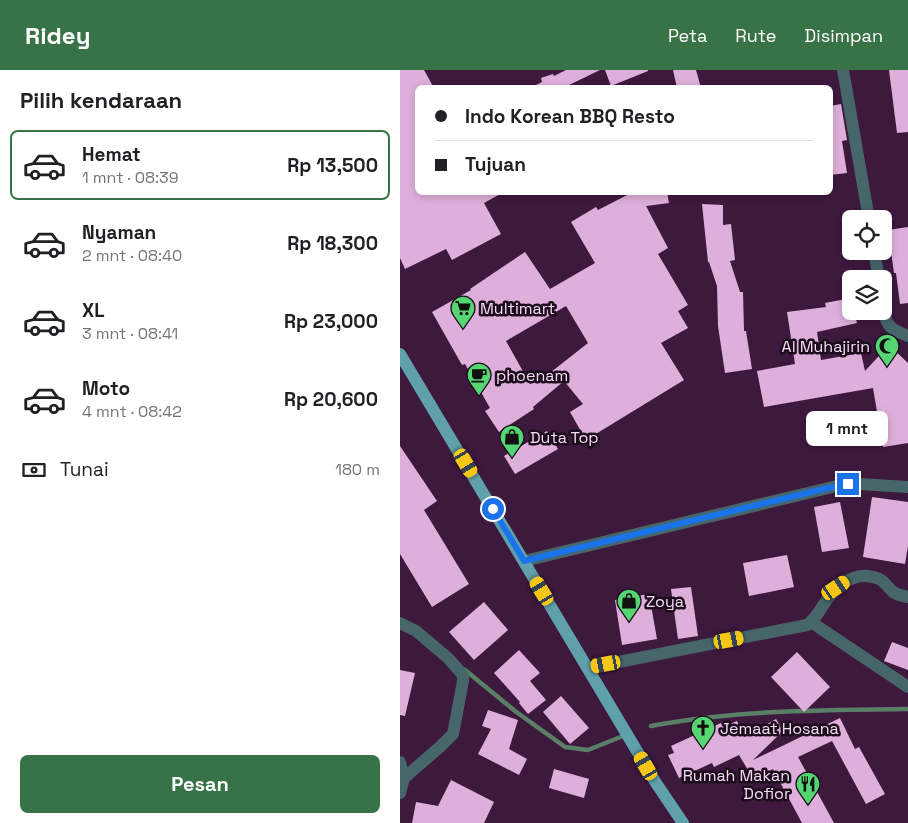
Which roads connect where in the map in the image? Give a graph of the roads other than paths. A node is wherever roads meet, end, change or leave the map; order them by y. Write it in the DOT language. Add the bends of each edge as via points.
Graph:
graph roads {
  1 [pos="843,70"];
  2 [pos="867,210"];
  3 [pos="886,320"];
  4 [pos="908,336"];
  5 [pos="400,354"];
  6 [pos="908,487"];
  7 [pos="524,561"];
  8 [pos="908,597"];
  9 [pos="812,622"];
  10 [pos="400,623"];
  11 [pos="588,668"];
  12 [pos="908,688"];
  13 [pos="400,762"];
  14 [pos="404,778"];
  15 [pos="400,794"];
  16 [pos="683,823"];
  1 -- 2 [label="street"];
  3 -- 4 [label="street" via="895,331"];
  5 -- 7 [label="main road"];
  6 -- 7 [label="street" via="837,486"];
  7 -- 11 [label="main road"];
  8 -- 9 [label="street" via="899,596 879,578 857,577 836,588"];
  9 -- 11 [label="street"];
  9 -- 12 [label="street"];
  10 -- 14 [label="street" via="416,631 463,675 453,734"];
  11 -- 16 [label="main road"];
  13 -- 14 [label="street"];
  14 -- 15 [label="street"];
}
